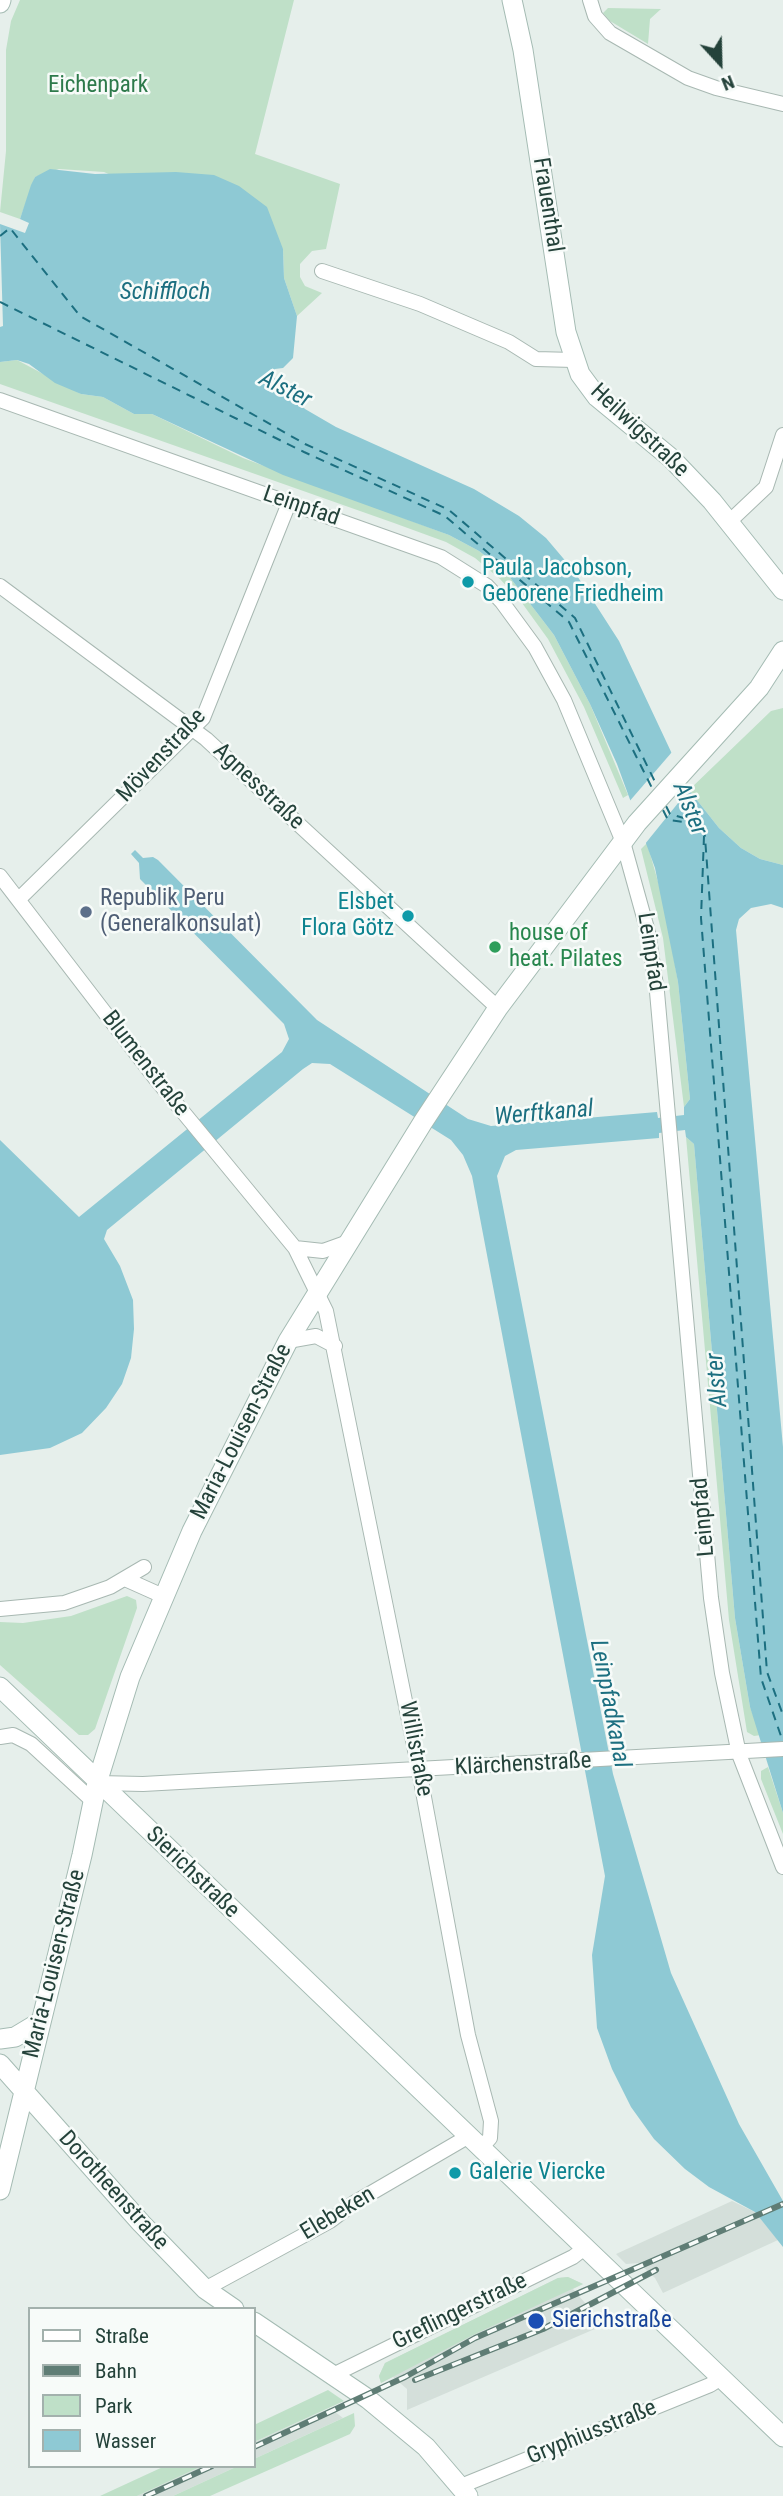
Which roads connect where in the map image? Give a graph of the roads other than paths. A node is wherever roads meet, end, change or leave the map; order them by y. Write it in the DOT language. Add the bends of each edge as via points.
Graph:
graph roads {
  1 [pos="512,0"];
  2 [pos="524,0"];
  3 [pos="590,0"];
  4 [pos="523,50"];
  5 [pos="783,104"];
  6 [pos="322,271"];
  7 [pos="574,360"];
  8 [pos="0,400"];
  9 [pos="783,435"];
  10 [pos="289,503"];
  11 [pos="729,522"];
  12 [pos="778,585"];
  13 [pos="0,586"];
  14 [pos="783,607"];
  15 [pos="783,634"];
  16 [pos="783,640"];
  17 [pos="783,651"];
  18 [pos="783,672"];
  19 [pos="759,688"];
  20 [pos="194,729"];
  21 [pos="623,842"];
  22 [pos="0,876"];
  23 [pos="19,899"];
  24 [pos="498,1009"];
  25 [pos="348,1242"];
  26 [pos="295,1248"];
  27 [pos="318,1291"];
  28 [pos="288,1341"];
  29 [pos="335,1346"];
  30 [pos="144,1567"];
  31 [pos="125,1579"];
  32 [pos="163,1596"];
  33 [pos="0,1609"];
  34 [pos="0,1687"];
  35 [pos="27,1713"];
  36 [pos="0,1737"];
  37 [pos="31,1744"];
  38 [pos="783,1749"];
  39 [pos="739,1754"];
  40 [pos="419,1770"];
  41 [pos="95,1793"];
  42 [pos="783,1867"];
  43 [pos="40,2022"];
  44 [pos="0,2039"];
  45 [pos="0,2064"];
  46 [pos="24,2092"];
  47 [pos="475,2142"];
  48 [pos="0,2190"];
  49 [pos="586,2247"];
  50 [pos="205,2288"];
  51 [pos="231,2307"];
  52 [pos="256,2323"];
  53 [pos="333,2375"];
  54 [pos="721,2378"];
  55 [pos="783,2437"];
  56 [pos="464,2491"];
  1 -- 4 [label="main road, Frauenthal"];
  2 -- 4 [label="main road, Frauenthal"];
  3 -- 5 [label="street" via="599,22 610,33 688,78"];
  4 -- 7 [label="main road, Frauenthal"];
  6 -- 7 [label="street, Heilwigstraße" via="420,304 509,342 536,359"];
  7 -- 11 [label="main road, Heilwigstraße" via="597,397 671,458"];
  8 -- 10 [label="street, Leinpfad"];
  9 -- 11 [label="street" via="766,487"];
  10 -- 20 [label="street, Mövenstraße" via="211,704"];
  10 -- 21 [label="street, Leinpfad" via="441,557 487,586 520,625 564,699"];
  11 -- 12 [label="main road, Heilwigstraße"];
  12 -- 14 [label="main road, Heilwigstraße"];
  13 -- 20 [label="street, Agnesstraße"];
  15 -- 16 [label="main road"];
  17 -- 19 [label="main road"];
  18 -- 19 [label="main road"];
  19 -- 21 [label="main road, Maria-Louisen-Straße"];
  20 -- 23 [label="street, Mövenstraße"];
  20 -- 24 [label="street, Agnesstraße"];
  21 -- 24 [label="main road, Maria-Louisen-Straße"];
  21 -- 39 [label="street, Leinpfad" via="648,932 670,1116 711,1598"];
  22 -- 23 [label="street, Blumenstraße"];
  23 -- 26 [label="street, Blumenstraße"];
  24 -- 25 [label="main road, Maria-Louisen-Straße"];
  25 -- 26 [label="street" via="323,1251"];
  25 -- 27 [label="main road, Maria-Louisen-Straße"];
  26 -- 27 [label="street, Blumenstraße"];
  27 -- 28 [label="main road, Maria-Louisen-Straße"];
  27 -- 29 [label="street, Willistraße"];
  28 -- 29 [label="street" via="316,1336"];
  28 -- 32 [label="main road, Maria-Louisen-Straße"];
  29 -- 40 [label="street, Willistraße"];
  30 -- 31 [label="street"];
  31 -- 32 [label="street"];
  31 -- 33 [label="street" via="64,1602"];
  32 -- 41 [label="main road, Maria-Louisen-Straße" via="130,1677"];
  34 -- 35 [label="main road, Sierichstraße"];
  35 -- 37 [label="street"];
  35 -- 41 [label="main road, Sierichstraße"];
  36 -- 37 [label="street" via="13,1735"];
  37 -- 41 [label="street, Sierichstraße"];
  38 -- 39 [label="street, Klärchenstraße"];
  39 -- 40 [label="street, Klärchenstraße"];
  39 -- 42 [label="street, Leinpfad"];
  40 -- 41 [label="street, Klärchenstraße" via="144,1784"];
  40 -- 47 [label="street, Willistraße" via="468,2035 491,2122 489,2138"];
  41 -- 43 [label="main road, Maria-Louisen-Straße"];
  41 -- 47 [label="main road, Sierichstraße"];
  43 -- 44 [label="main road"];
  43 -- 46 [label="main road, Maria-Louisen-Straße"];
  45 -- 46 [label="main road, Dorotheenstraße"];
  46 -- 48 [label="main road, Maria-Louisen-Straße"];
  46 -- 50 [label="main road, Dorotheenstraße"];
  47 -- 49 [label="main road, Sierichstraße"];
  47 -- 50 [label="street, Elebeken" via="354,2203 330,2221"];
  49 -- 53 [label="street, Greflingerstraße"];
  49 -- 54 [label="main road, Sierichstraße"];
  50 -- 51 [label="main road, Dorotheenstraße"];
  52 -- 53 [label="main road"];
  53 -- 56 [label="main road" via="426,2447"];
  54 -- 55 [label="main road, Sierichstraße"];
  54 -- 56 [label="street, Gryphiusstraße"];
}
